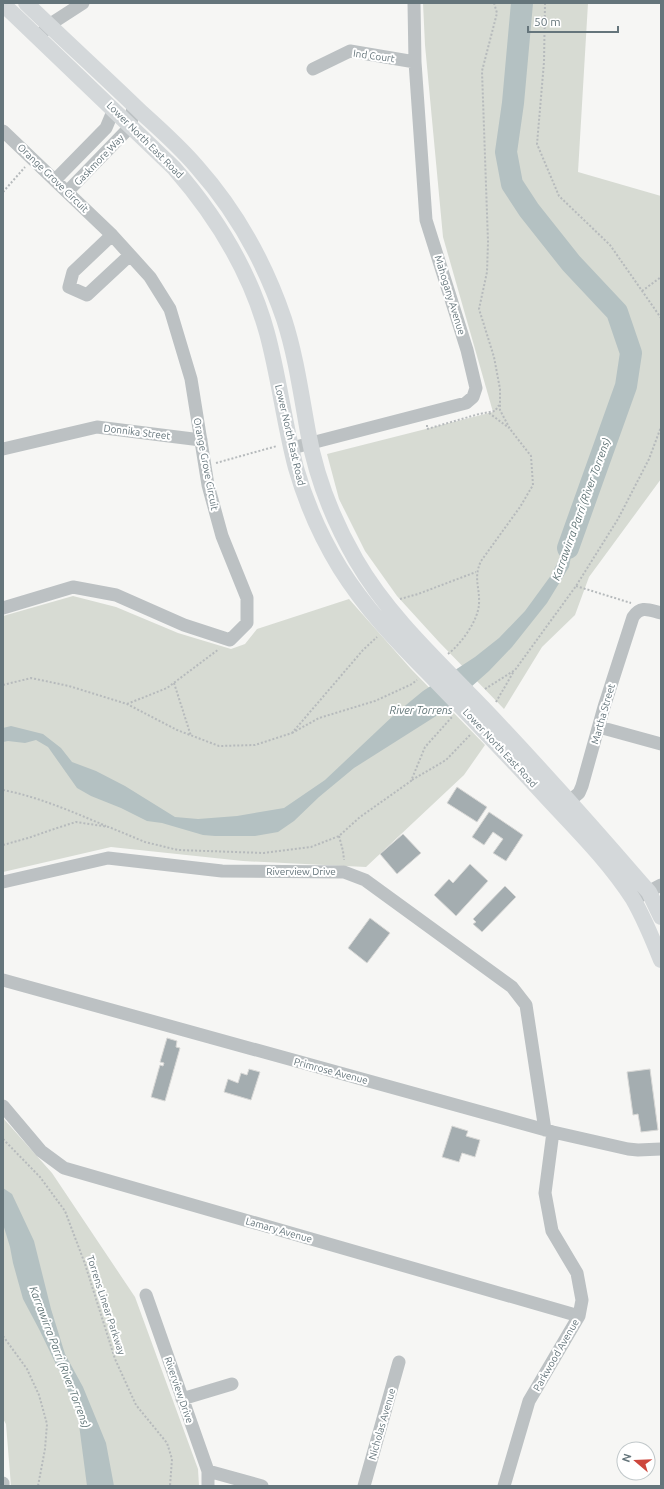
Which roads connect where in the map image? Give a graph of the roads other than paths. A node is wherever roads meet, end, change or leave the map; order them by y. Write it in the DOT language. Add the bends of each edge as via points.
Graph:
graph roads {
  1 [pos="26,3"];
  2 [pos="83,3"];
  3 [pos="414,3"];
  4 [pos="3,4"];
  5 [pos="50,26"];
  6 [pos="38,37"];
  7 [pos="416,62"];
  8 [pos="313,69"];
  9 [pos="133,104"];
  10 [pos="114,109"];
  11 [pos="131,126"];
  12 [pos="3,131"];
  13 [pos="55,180"];
  14 [pos="68,192"];
  15 [pos="112,235"];
  16 [pos="130,255"];
  17 [pos="201,440"];
  18 [pos="311,444"];
  19 [pos="286,447"];
  20 [pos="3,449"];
  21 [pos="3,608"];
  22 [pos="661,613"];
  23 [pos="415,648"];
  24 [pos="599,727"];
  25 [pos="661,744"];
  26 [pos="563,806"];
  27 [pos="3,882"];
  28 [pos="655,889"];
  29 [pos="633,900"];
  30 [pos="661,917"];
  31 [pos="661,960"];
  32 [pos="3,980"];
  33 [pos="3,1106"];
  34 [pos="549,1131"];
  35 [pos="661,1149"];
  36 [pos="146,1295"];
  37 [pos="579,1316"];
  38 [pos="399,1362"];
  39 [pos="232,1384"];
  40 [pos="182,1399"];
  41 [pos="208,1472"];
  42 [pos="3,1483"];
  43 [pos="3,1486"];
  44 [pos="208,1486"];
  45 [pos="262,1486"];
  46 [pos="364,1486"];
  47 [pos="504,1486"];
  1 -- 5 [label="main road, Lower North East Road"];
  2 -- 5 [label="street"];
  3 -- 7 [label="street, Mahogany Avenue"];
  4 -- 6 [label="main road, Lower North East Road"];
  5 -- 6 [label="street"];
  5 -- 9 [label="main road, Lower North East Road"];
  6 -- 10 [label="main road, Lower North East Road"];
  7 -- 8 [label="street, Ind Court" via="350,51"];
  7 -- 18 [label="street, Mahogany Avenue" via="426,220 467,350 476,388 473,397 466,403"];
  9 -- 11 [label="street, Gaskmore Way"];
  9 -- 18 [label="main road, Lower North East Road" via="198,167 229,209 253,248 275,295 290,337"];
  10 -- 11 [label="main road, Lower North East Road"];
  10 -- 13 [label="street, Gaskmore Way" via="106,128"];
  11 -- 14 [label="street, Gaskmore Way"];
  11 -- 19 [label="main road, Lower North East Road" via="190,186 214,218 242,267 266,331"];
  12 -- 13 [label="street, Orange Grove Circuit"];
  13 -- 14 [label="street, Orange Grove Circuit"];
  14 -- 15 [label="street, Orange Grove Circuit"];
  15 -- 16 [label="street, Orange Grove Circuit"];
  15 -- 16 [label="street" via="72,272 69,287 87,295"];
  16 -- 17 [label="street, Orange Grove Circuit" via="150,277 170,309 191,379"];
  17 -- 20 [label="street, Donnika Street" via="97,427"];
  17 -- 21 [label="street, Orange Grove Circuit" via="208,485 222,536 247,598 247,623 230,640 184,625 116,595 73,587"];
  18 -- 19 [label="street, Mahogany Avenue"];
  18 -- 23 [label="main road, Lower North East Road" via="321,483 338,527 358,563"];
  19 -- 23 [label="main road, Lower North East Road" via="327,545 354,590 386,629"];
  22 -- 24 [label="street, Martha Street" via="647,609 636,611"];
  23 -- 26 [label="main road, Lower North East Road"];
  24 -- 25 [label="street"];
  24 -- 26 [label="street, Martha Street" via="579,793"];
  26 -- 28 [label="main road, Lower North East Road"];
  26 -- 29 [label="main road, Lower North East Road"];
  27 -- 34 [label="street, Riverview Drive" via="108,858 222,870 344,872 365,880 512,987 526,1005"];
  28 -- 29 [label="street"];
  28 -- 30 [label="main road, Lower North East Road"];
  29 -- 31 [label="main road, Lower North East Road"];
  32 -- 34 [label="street, Primrose Avenue"];
  33 -- 37 [label="street, Lamary Avenue" via="41,1151 64,1168"];
  34 -- 35 [label="street, Primrose Avenue" via="628,1149"];
  34 -- 37 [label="street, Parkwood Avenue" via="545,1193 552,1231 577,1274 582,1300"];
  36 -- 40 [label="street, Riverview Drive"];
  37 -- 47 [label="street, Parkwood Avenue" via="529,1401"];
  38 -- 46 [label="street, Nicholas Avenue"];
  39 -- 40 [label="street"];
  40 -- 41 [label="street, Riverview Drive"];
  41 -- 44 [label="street, Riverview Drive"];
  41 -- 45 [label="street"];
  42 -- 43 [label="street"];
}
